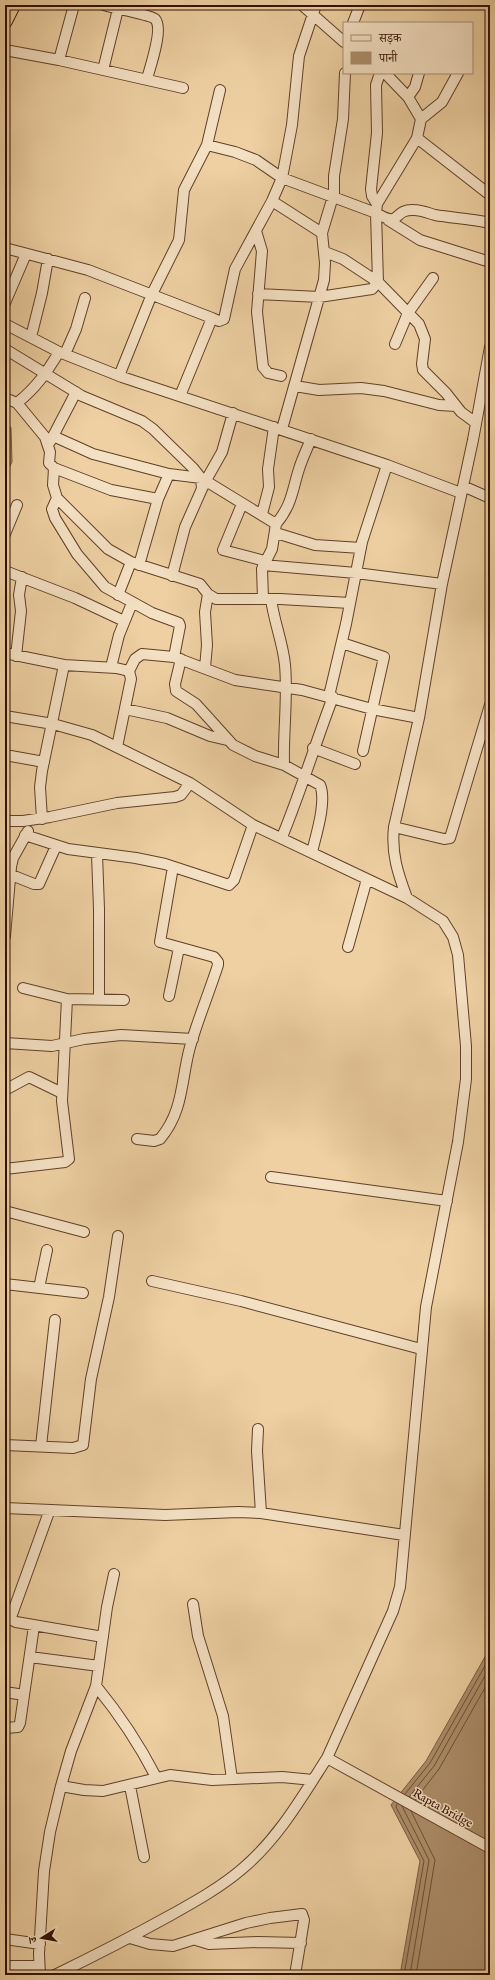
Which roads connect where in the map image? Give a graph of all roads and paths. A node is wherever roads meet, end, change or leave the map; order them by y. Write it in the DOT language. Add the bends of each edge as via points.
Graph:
graph roads {
  1 [pos="13,5"];
  2 [pos="74,5"];
  3 [pos="104,5"];
  4 [pos="302,5"];
  5 [pos="360,5"];
  6 [pos="118,9"];
  7 [pos="314,9"];
  8 [pos="5,21"];
  9 [pos="353,22"];
  10 [pos="343,41"];
  11 [pos="5,50"];
  12 [pos="59,60"];
  13 [pos="103,70"];
  14 [pos="345,74"];
  15 [pos="380,74"];
  16 [pos="386,74"];
  17 [pos="420,74"];
  18 [pos="457,74"];
  19 [pos="147,80"];
  20 [pos="183,88"];
  21 [pos="220,90"];
  22 [pos="408,97"];
  23 [pos="421,119"];
  24 [pos="417,138"];
  25 [pos="207,145"];
  26 [pos="282,178"];
  27 [pos="490,195"];
  28 [pos="333,197"];
  29 [pos="272,202"];
  30 [pos="377,208"];
  31 [pos="388,220"];
  32 [pos="490,223"];
  33 [pos="256,231"];
  34 [pos="322,233"];
  35 [pos="5,248"];
  36 [pos="324,252"];
  37 [pos="26,254"];
  38 [pos="48,259"];
  39 [pos="490,262"];
  40 [pos="433,278"];
  41 [pos="378,282"];
  42 [pos="152,294"];
  43 [pos="258,294"];
  44 [pos="319,297"];
  45 [pos="85,298"];
  46 [pos="5,303"];
  47 [pos="408,313"];
  48 [pos="212,318"];
  49 [pos="5,324"];
  50 [pos="31,337"];
  51 [pos="395,344"];
  52 [pos="490,347"];
  53 [pos="5,349"];
  54 [pos="62,353"];
  55 [pos="45,375"];
  56 [pos="119,376"];
  57 [pos="281,376"];
  58 [pos="295,386"];
  59 [pos="76,392"];
  60 [pos="180,396"];
  61 [pos="5,398"];
  62 [pos="486,398"];
  63 [pos="17,402"];
  64 [pos="456,406"];
  65 [pos="233,413"];
  66 [pos="476,423"];
  67 [pos="278,428"];
  68 [pos="311,439"];
  69 [pos="50,440"];
  70 [pos="387,465"];
  71 [pos="54,468"];
  72 [pos="168,474"];
  73 [pos="203,483"];
  74 [pos="462,490"];
  75 [pos="57,498"];
  76 [pos="490,498"];
  77 [pos="158,499"];
  78 [pos="242,504"];
  79 [pos="17,505"];
  80 [pos="262,514"];
  81 [pos="276,528"];
  82 [pos="5,534"];
  83 [pos="361,548"];
  84 [pos="264,563"];
  85 [pos="135,564"];
  86 [pos="5,571"];
  87 [pos="356,573"];
  88 [pos="172,576"];
  89 [pos="22,577"];
  90 [pos="442,584"];
  91 [pos="208,594"];
  92 [pos="118,595"];
  93 [pos="267,599"];
  94 [pos="132,603"];
  95 [pos="350,603"];
  96 [pos="124,621"];
  97 [pos="342,643"];
  98 [pos="5,654"];
  99 [pos="16,656"];
  100 [pos="178,658"];
  101 [pos="64,665"];
  102 [pos="111,667"];
  103 [pos="205,668"];
  104 [pos="130,671"];
  105 [pos="286,687"];
  106 [pos="331,697"];
  107 [pos="490,705"];
  108 [pos="125,709"];
  109 [pos="372,709"];
  110 [pos="5,716"];
  111 [pos="419,718"];
  112 [pos="53,724"];
  113 [pos="227,740"];
  114 [pos="117,748"];
  115 [pos="313,748"];
  116 [pos="363,751"];
  117 [pos="5,755"];
  118 [pos="44,762"];
  119 [pos="355,764"];
  120 [pos="284,765"];
  121 [pos="305,776"];
  122 [pos="190,783"];
  123 [pos="37,819"];
  124 [pos="5,821"];
  125 [pos="253,825"];
  126 [pos="394,827"];
  127 [pos="25,835"];
  128 [pos="282,837"];
  129 [pos="56,846"];
  130 [pos="312,852"];
  131 [pos="97,854"];
  132 [pos="173,867"];
  133 [pos="8,870"];
  134 [pos="368,878"];
  135 [pos="407,898"];
  136 [pos="5,936"];
  137 [pos="348,947"];
  138 [pos="178,948"];
  139 [pos="23,988"];
  140 [pos="169,996"];
  141 [pos="67,999"];
  142 [pos="99,1000"];
  143 [pos="124,1000"];
  144 [pos="193,1038"];
  145 [pos="5,1043"];
  146 [pos="65,1043"];
  147 [pos="5,1090"];
  148 [pos="62,1093"];
  149 [pos="137,1139"];
  150 [pos="5,1169"];
  151 [pos="271,1178"];
  152 [pos="447,1201"];
  153 [pos="5,1211"];
  154 [pos="84,1232"];
  155 [pos="118,1236"];
  156 [pos="47,1250"];
  157 [pos="152,1281"];
  158 [pos="5,1284"];
  159 [pos="39,1288"];
  160 [pos="83,1293"];
  161 [pos="55,1320"];
  162 [pos="421,1349"];
  163 [pos="258,1429"];
  164 [pos="5,1445"];
  165 [pos="41,1446"];
  166 [pos="5,1508"];
  167 [pos="49,1512"];
  168 [pos="261,1513"];
  169 [pos="404,1535"];
  170 [pos="114,1574"];
  171 [pos="193,1604"];
  172 [pos="8,1619"];
  173 [pos="34,1626"];
  174 [pos="103,1637"];
  175 [pos="30,1657"];
  176 [pos="99,1666"];
  177 [pos="96,1686"];
  178 [pos="5,1692"];
  179 [pos="24,1695"];
  180 [pos="5,1728"];
  181 [pos="327,1758"];
  182 [pos="156,1777"];
  183 [pos="232,1779"];
  184 [pos="313,1780"];
  185 [pos="61,1786"];
  186 [pos="130,1786"];
  187 [pos="490,1848"];
  188 [pos="144,1857"];
  189 [pos="130,1938"];
  190 [pos="5,1939"];
  191 [pos="196,1940"];
  192 [pos="301,1943"];
  193 [pos="40,1944"];
  194 [pos="5,1966"];
  195 [pos="39,1970"];
  196 [pos="55,1975"];
  197 [pos="295,1975"];
  1 -- 8 [label="highway"];
  2 -- 12 [label="street"];
  3 -- 6 [label="street"];
  4 -- 7 [label="street"];
  5 -- 9 [label="street"];
  6 -- 13 [label="street"];
  6 -- 19 [label="street" via="151,16 157,23 158,33"];
  7 -- 10 [label="street"];
  7 -- 26 [label="street" via="300,56 292,125"];
  11 -- 12 [label="street"];
  12 -- 13 [label="street"];
  13 -- 19 [label="street"];
  14 -- 28 [label="street"];
  15 -- 30 [label="street" via="376,85 377,133 371,189"];
  16 -- 22 [label="street"];
  17 -- 22 [label="street"];
  18 -- 23 [label="street" via="442,102"];
  19 -- 20 [label="street"];
  21 -- 25 [label="street"];
  22 -- 23 [label="street"];
  23 -- 24 [label="street"];
  24 -- 27 [label="street"];
  24 -- 30 [label="street"];
  25 -- 26 [label="street" via="256,160"];
  25 -- 42 [label="street" via="184,190 179,240"];
  26 -- 28 [label="street"];
  26 -- 29 [label="street"];
  28 -- 30 [label="street"];
  28 -- 34 [label="street"];
  29 -- 33 [label="street"];
  29 -- 34 [label="street"];
  30 -- 31 [label="street"];
  30 -- 41 [label="street"];
  31 -- 32 [label="street" via="393,220 405,211 415,210"];
  31 -- 39 [label="street" via="420,240"];
  33 -- 43 [label="street" via="262,251"];
  33 -- 48 [label="street" via="236,269 226,315 222,320"];
  34 -- 36 [label="street"];
  35 -- 37 [label="street"];
  36 -- 41 [label="street" via="343,259"];
  36 -- 44 [label="street" via="324,280"];
  37 -- 38 [label="street"];
  37 -- 46 [label="street"];
  38 -- 42 [label="street" via="88,270"];
  38 -- 50 [label="street"];
  40 -- 47 [label="street"];
  41 -- 44 [label="street" via="372,289"];
  41 -- 47 [label="street"];
  42 -- 48 [label="street"];
  42 -- 56 [label="street"];
  43 -- 44 [label="street"];
  43 -- 57 [label="street" via="257,323 263,367 268,373"];
  44 -- 58 [label="street"];
  45 -- 54 [label="street" via="76,329"];
  47 -- 51 [label="street"];
  47 -- 64 [label="street" via="419,324 424,334 422,368"];
  48 -- 60 [label="street"];
  49 -- 50 [label="street"];
  50 -- 54 [label="street"];
  52 -- 62 [label="street"];
  53 -- 55 [label="street"];
  54 -- 55 [label="street"];
  54 -- 56 [label="street"];
  55 -- 59 [label="street"];
  55 -- 63 [label="street" via="32,391"];
  56 -- 60 [label="street"];
  58 -- 64 [label="street" via="319,390 361,388 384,391 438,405"];
  58 -- 67 [label="street"];
  59 -- 69 [label="street"];
  59 -- 73 [label="street" via="142,421 186,461"];
  60 -- 65 [label="street"];
  61 -- 63 [label="street"];
  62 -- 66 [label="street"];
  63 -- 69 [label="street"];
  64 -- 66 [label="street" via="464,416"];
  65 -- 67 [label="street"];
  65 -- 73 [label="street" via="222,452"];
  66 -- 74 [label="street"];
  67 -- 68 [label="street"];
  67 -- 80 [label="street" via="268,469 269,486"];
  68 -- 70 [label="street"];
  68 -- 81 [label="street" via="299,470 293,496"];
  69 -- 71 [label="street" via="49,463"];
  69 -- 72 [label="street"];
  70 -- 74 [label="street"];
  70 -- 83 [label="street"];
  71 -- 75 [label="street" via="53,485"];
  71 -- 77 [label="street" via="110,490"];
  72 -- 73 [label="street"];
  72 -- 77 [label="street"];
  73 -- 78 [label="street"];
  73 -- 88 [label="street" via="185,527"];
  74 -- 76 [label="street"];
  74 -- 90 [label="street"];
  75 -- 85 [label="street" via="108,549"];
  75 -- 92 [label="street" via="53,512 77,554 97,580"];
  77 -- 85 [label="street"];
  78 -- 80 [label="street"];
  78 -- 84 [label="street" via="223,550"];
  79 -- 82 [label="street"];
  80 -- 81 [label="street"];
  81 -- 83 [label="street" via="315,545"];
  81 -- 84 [label="street" via="272,550"];
  83 -- 87 [label="street"];
  84 -- 87 [label="street"];
  84 -- 93 [label="street" via="261,576"];
  85 -- 88 [label="street"];
  85 -- 92 [label="street"];
  86 -- 89 [label="street"];
  87 -- 90 [label="street"];
  87 -- 95 [label="street"];
  88 -- 91 [label="street" via="200,584"];
  89 -- 96 [label="street"];
  89 -- 99 [label="street"];
  90 -- 111 [label="street"];
  91 -- 93 [label="street" via="224,600"];
  91 -- 103 [label="street" via="205,612"];
  92 -- 94 [label="street"];
  93 -- 95 [label="street"];
  93 -- 105 [label="street" via="284,650"];
  94 -- 96 [label="street"];
  94 -- 100 [label="street" via="179,623"];
  95 -- 97 [label="street"];
  96 -- 102 [label="street"];
  97 -- 106 [label="street"];
  97 -- 109 [label="street" via="384,657"];
  98 -- 99 [label="street"];
  99 -- 101 [label="street"];
  100 -- 103 [label="street"];
  100 -- 104 [label="street" via="142,654 135,659"];
  100 -- 113 [label="street" via="176,691 196,704"];
  101 -- 102 [label="street"];
  101 -- 112 [label="street"];
  102 -- 104 [label="street"];
  103 -- 105 [label="street" via="235,680"];
  104 -- 108 [label="street" via="131,679"];
  105 -- 106 [label="street"];
  105 -- 120 [label="street"];
  106 -- 109 [label="street"];
  106 -- 115 [label="street"];
  107 -- 126 [label="street" via="450,838 444,839"];
  108 -- 113 [label="street" via="167,718 210,736"];
  108 -- 114 [label="street"];
  109 -- 111 [label="street"];
  109 -- 116 [label="street"];
  110 -- 112 [label="street"];
  111 -- 126 [label="street"];
  112 -- 114 [label="street" via="92,735"];
  112 -- 118 [label="street"];
  113 -- 120 [label="street" via="241,750"];
  114 -- 122 [label="street"];
  115 -- 119 [label="street"];
  115 -- 121 [label="street"];
  117 -- 118 [label="street"];
  118 -- 123 [label="street"];
  120 -- 121 [label="street"];
  121 -- 128 [label="street"];
  121 -- 130 [label="street" via="320,785 322,794"];
  122 -- 123 [label="street" via="181,795 175,797 117,803"];
  122 -- 125 [label="street"];
  123 -- 124 [label="street"];
  123 -- 127 [label="street"];
  125 -- 128 [label="street"];
  125 -- 132 [label="street" via="234,880 229,885"];
  126 -- 135 [label="street" via="396,870"];
  127 -- 129 [label="street"];
  127 -- 133 [label="street"];
  128 -- 130 [label="street"];
  129 -- 131 [label="street"];
  129 -- 133 [label="street" via="39,884 34,884"];
  130 -- 134 [label="street"];
  131 -- 132 [label="street" via="144,859"];
  131 -- 142 [label="street"];
  132 -- 138 [label="street" via="160,942"];
  133 -- 136 [label="street"];
  134 -- 135 [label="street"];
  134 -- 137 [label="street"];
  135 -- 152 [label="street" via="443,921 453,937 458,955 466,1046 466,1079"];
  138 -- 140 [label="street"];
  138 -- 144 [label="street" via="214,957 218,962"];
  139 -- 141 [label="street"];
  141 -- 142 [label="street"];
  141 -- 146 [label="street"];
  142 -- 143 [label="street"];
  144 -- 146 [label="street" via="121,1035"];
  144 -- 149 [label="street" via="180,1102 163,1136 158,1140"];
  145 -- 146 [label="street" via="52,1046"];
  146 -- 148 [label="street"];
  147 -- 148 [label="street" via="29,1077"];
  148 -- 150 [label="street" via="69,1159 65,1162"];
  151 -- 152 [label="street"];
  152 -- 162 [label="street" via="426,1307"];
  153 -- 154 [label="street"];
  155 -- 165 [label="street" via="109,1297 91,1379 83,1445 73,1448"];
  156 -- 159 [label="street"];
  157 -- 162 [label="street" via="241,1301"];
  158 -- 159 [label="street"];
  159 -- 160 [label="street"];
  161 -- 165 [label="street"];
  162 -- 169 [label="street"];
  163 -- 168 [label="street"];
  164 -- 165 [label="street"];
  166 -- 167 [label="street"];
  167 -- 168 [label="street" via="165,1515"];
  167 -- 172 [label="street"];
  168 -- 169 [label="street"];
  169 -- 181 [label="street" via="400,1587 393,1611"];
  170 -- 174 [label="street"];
  171 -- 183 [label="street" via="201,1648 223,1716"];
  172 -- 173 [label="street"];
  173 -- 174 [label="street"];
  173 -- 175 [label="street"];
  174 -- 176 [label="street"];
  175 -- 176 [label="street"];
  175 -- 179 [label="street"];
  176 -- 177 [label="street"];
  177 -- 182 [label="street" via="120,1717"];
  177 -- 185 [label="street"];
  178 -- 179 [label="street"];
  179 -- 180 [label="street" via="18,1727"];
  181 -- 184 [label="street"];
  181 -- 187 [label="street, Rapta Bridge"];
  182 -- 183 [label="street" via="170,1775 212,1780"];
  182 -- 186 [label="street"];
  183 -- 184 [label="street" via="282,1777"];
  184 -- 189 [label="street" via="291,1815 267,1845 242,1869 201,1898"];
  185 -- 186 [label="street" via="94,1791"];
  185 -- 193 [label="street" via="44,1871"];
  186 -- 188 [label="street"];
  189 -- 191 [label="street" via="162,1946"];
  189 -- 196 [label="street"];
  190 -- 193 [label="street"];
  191 -- 192 [label="street" via="209,1944"];
  191 -- 192 [label="street" via="246,1923 299,1913 304,1916"];
  192 -- 197 [label="street"];
  193 -- 195 [label="street"];
  194 -- 195 [label="street"];
}
